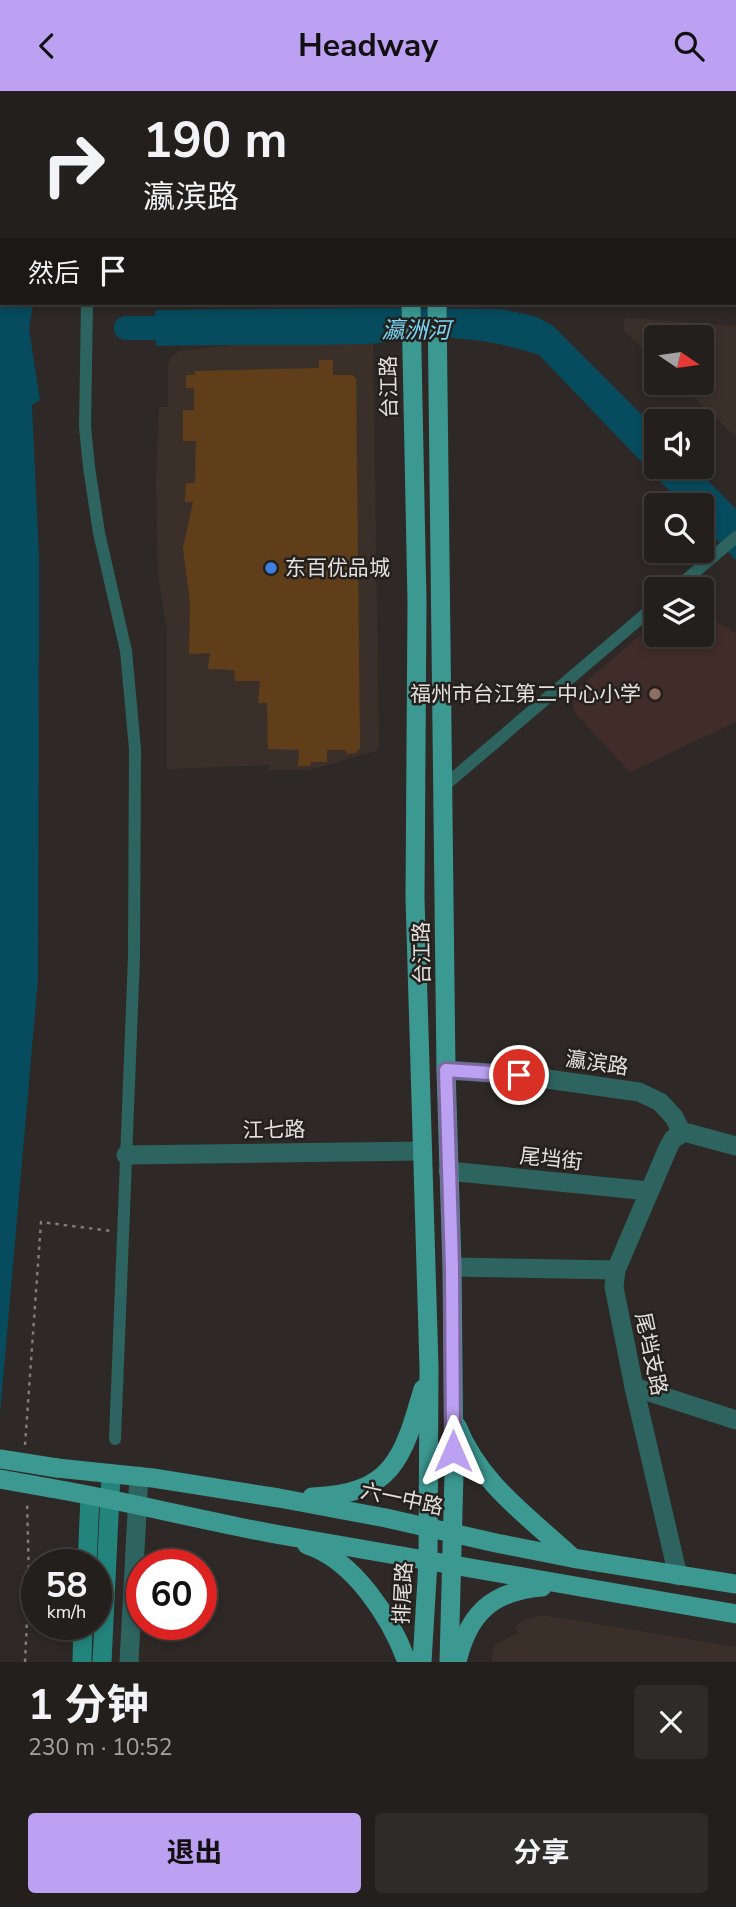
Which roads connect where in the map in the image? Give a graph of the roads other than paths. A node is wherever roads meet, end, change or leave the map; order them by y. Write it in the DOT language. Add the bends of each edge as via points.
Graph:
graph roads {
  1 [pos="87,305"];
  2 [pos="411,306"];
  3 [pos="437,306"];
  4 [pos="736,537"];
  5 [pos="689,577"];
  6 [pos="644,615"];
  7 [pos="443,787"];
  8 [pos="446,1070"];
  9 [pos="682,1133"];
  10 [pos="736,1146"];
  11 [pos="422,1151"];
  12 [pos="126,1155"];
  13 [pos="448,1171"];
  14 [pos="649,1191"];
  15 [pos="452,1267"];
  16 [pos="617,1270"];
  17 [pos="429,1367"];
  18 [pos="634,1387"];
  19 [pos="453,1403"];
  20 [pos="736,1420"];
  21 [pos="115,1439"];
  22 [pos="0,1459"];
  23 [pos="111,1474"];
  24 [pos="139,1476"];
  25 [pos="0,1479"];
  26 [pos="100,1497"];
  27 [pos="279,1498"];
  28 [pos="146,1506"];
  29 [pos="429,1527"];
  30 [pos="452,1532"];
  31 [pos="272,1534"];
  32 [pos="90,1549"];
  33 [pos="572,1557"];
  34 [pos="428,1562"];
  35 [pos="451,1567"];
  36 [pos="678,1576"];
  37 [pos="736,1584"];
  38 [pos="564,1585"];
  39 [pos="736,1614"];
  40 [pos="83,1640"];
  41 [pos="82,1662"];
  42 [pos="102,1662"];
  43 [pos="129,1662"];
  44 [pos="407,1662"];
  45 [pos="422,1662"];
  46 [pos="449,1662"];
  47 [pos="457,1662"];
  1 -- 12 [label="street" via="89,467 126,651 135,749 134,957"];
  2 -- 11 [label="main road, 台江路" via="415,898"];
  3 -- 7 [label="main road, 台江路"];
  4 -- 5 [label="street"];
  6 -- 7 [label="street"];
  7 -- 8 [label="main road, 台江路"];
  8 -- 9 [label="street, 瀛滨路" via="639,1092 660,1103"];
  8 -- 13 [label="main road, 台江路"];
  9 -- 10 [label="street"];
  9 -- 14 [label="street, 尾垱支路" via="673,1139"];
  11 -- 12 [label="street, 江七路"];
  11 -- 17 [label="main road, 台江路"];
  12 -- 21 [label="street"];
  13 -- 14 [label="street, 尾垱街"];
  13 -- 15 [label="main road, 台江路"];
  14 -- 16 [label="street, 尾垱支路"];
  15 -- 16 [label="street"];
  15 -- 19 [label="main road, 台江路"];
  16 -- 18 [label="street, 尾垱支路" via="615,1296"];
  17 -- 27 [label="main road" via="406,1443 390,1470 351,1492"];
  17 -- 29 [label="main road, 台江路"];
  18 -- 20 [label="street"];
  18 -- 36 [label="street, 尾垱支路"];
  19 -- 30 [label="main road, 台江路"];
  19 -- 33 [label="main road" via="465,1445 486,1475 505,1499"];
  22 -- 23 [label="main road, 六一中路, bridge"];
  23 -- 24 [label="main road, 六一中路"];
  23 -- 26 [label="main road"];
  24 -- 27 [label="main road, 六一中路"];
  24 -- 28 [label="street"];
  25 -- 26 [label="main road, bridge"];
  26 -- 28 [label="main road"];
  26 -- 32 [label="main road"];
  26 -- 42 [label="main road"];
  27 -- 29 [label="main road, 六一中路"];
  28 -- 31 [label="main road"];
  28 -- 43 [label="street"];
  29 -- 30 [label="main road, 六一中路"];
  29 -- 34 [label="main road, 排尾路"];
  30 -- 33 [label="main road, 六一中路"];
  30 -- 35 [label="main road, 台江路"];
  31 -- 34 [label="main road"];
  31 -- 44 [label="main road" via="319,1549 346,1570 387,1618"];
  33 -- 36 [label="main road, 六一中路"];
  34 -- 35 [label="main road"];
  34 -- 45 [label="main road, 排尾路"];
  35 -- 38 [label="main road"];
  35 -- 46 [label="main road"];
  36 -- 37 [label="main road, 六一中路"];
  38 -- 39 [label="main road"];
  38 -- 47 [label="main road" via="508,1594 488,1605 470,1623"];
  40 -- 41 [label="main road"];
}
